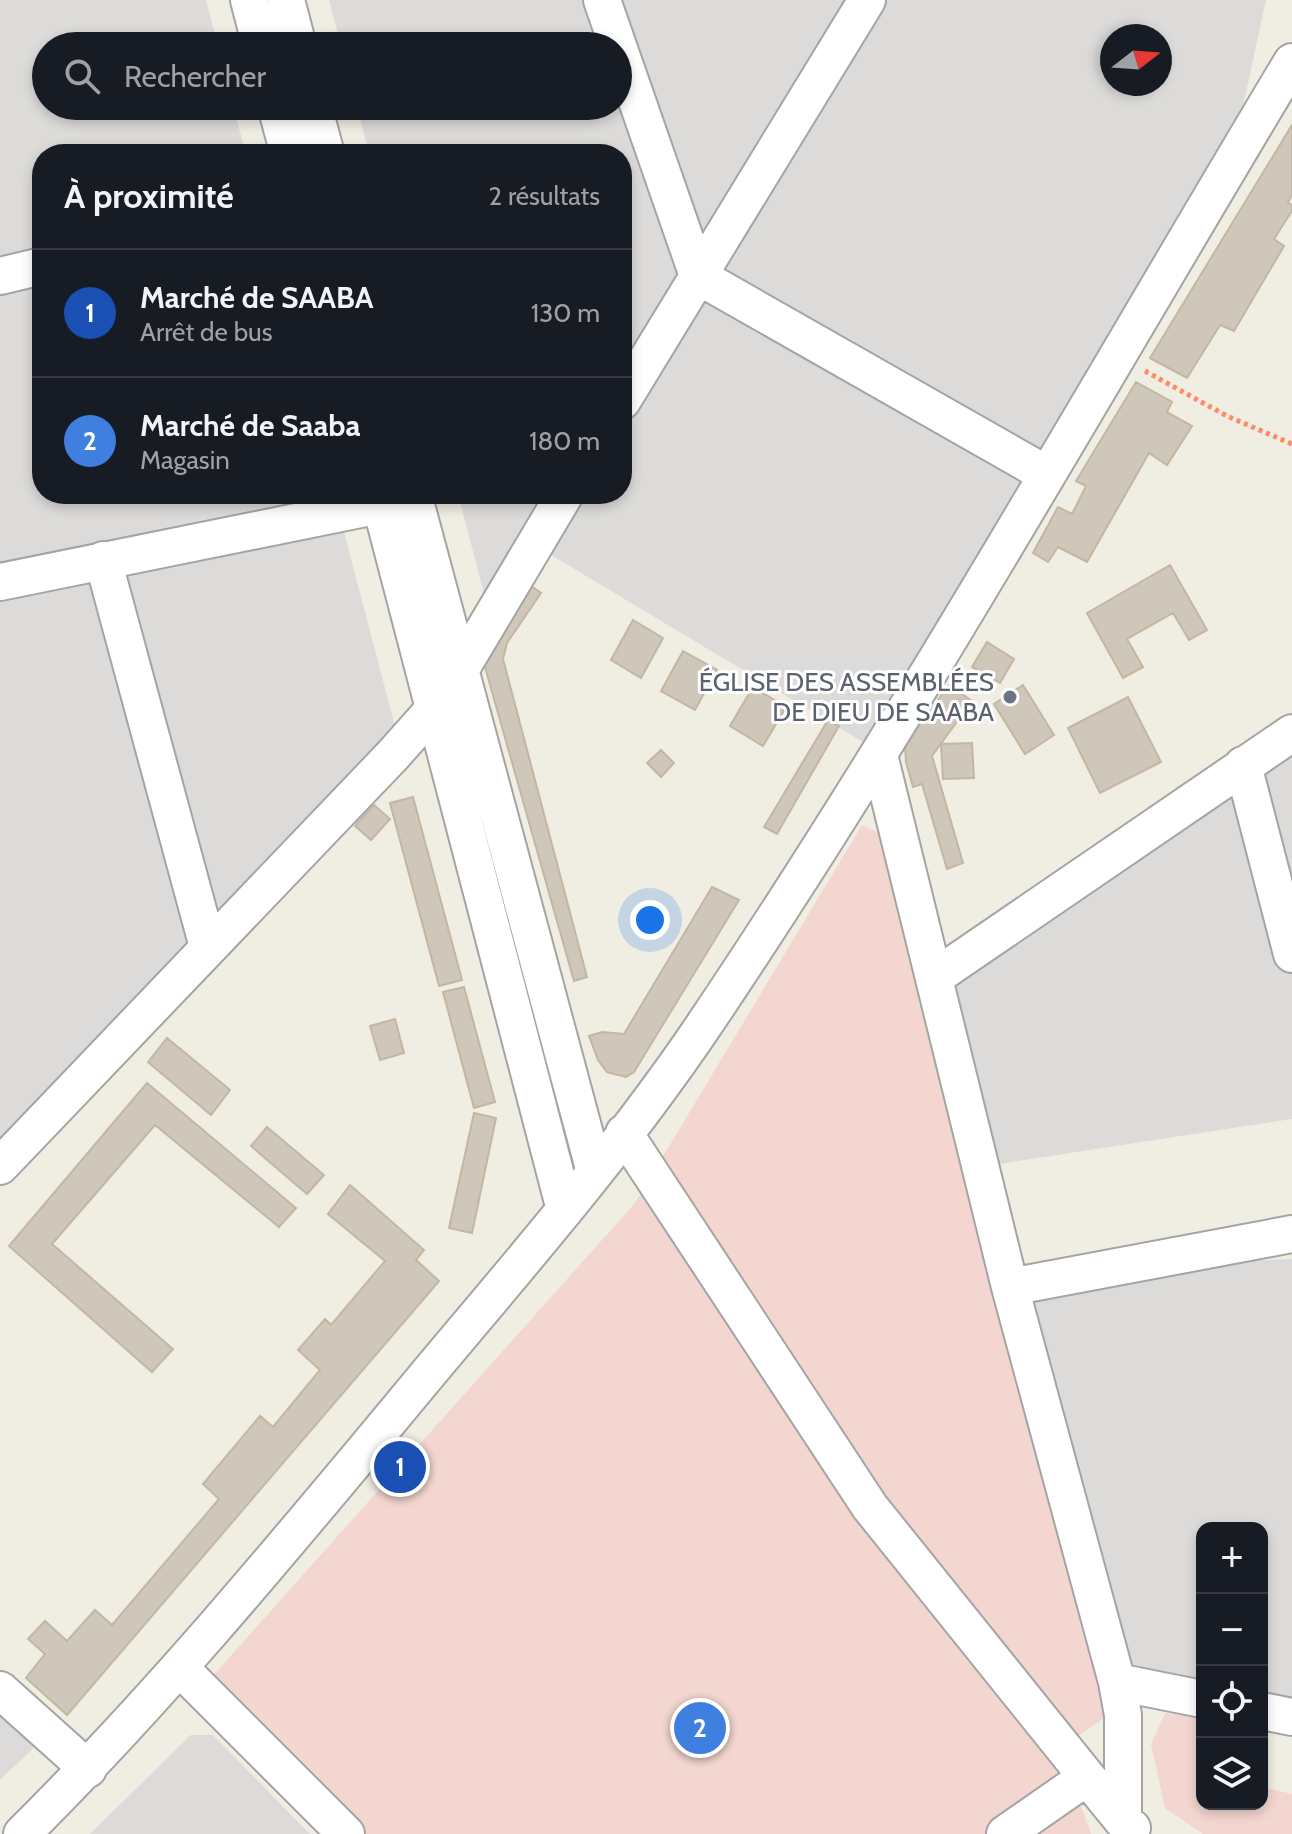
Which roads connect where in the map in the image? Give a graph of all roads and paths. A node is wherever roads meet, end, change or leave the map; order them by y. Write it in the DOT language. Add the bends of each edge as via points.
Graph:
graph roads {
  1 [pos="249,0"];
  2 [pos="286,0"];
  3 [pos="602,0"];
  4 [pos="867,0"];
  5 [pos="257,32"];
  6 [pos="294,32"];
  7 [pos="613,32"];
  8 [pos="1292,62"];
  9 [pos="632,86"];
  10 [pos="280,120"];
  11 [pos="317,120"];
  12 [pos="286,144"];
  13 [pos="323,144"];
  14 [pos="32,268"];
  15 [pos="0,276"];
  16 [pos="698,276"];
  17 [pos="1116,355"];
  18 [pos="632,385"];
  19 [pos="1292,444"];
  20 [pos="1046,474"];
  21 [pos="368,504"];
  22 [pos="397,504"];
  23 [pos="398,504"];
  24 [pos="559,504"];
  25 [pos="103,560"];
  26 [pos="0,582"];
  27 [pos="459,672"];
  28 [pos="434,709"];
  29 [pos="1292,733"];
  30 [pos="879,755"];
  31 [pos="1243,765"];
  32 [pos="208,947"];
  33 [pos="1292,954"];
  34 [pos="935,977"];
  35 [pos="624,1133"];
  36 [pos="0,1166"];
  37 [pos="595,1172"];
  38 [pos="565,1210"];
  39 [pos="1292,1234"];
  40 [pos="1010,1287"];
  41 [pos="180,1668"];
  42 [pos="1117,1682"];
  43 [pos="0,1690"];
  44 [pos="1196,1698"];
  45 [pos="1268,1712"];
  46 [pos="1292,1717"];
  47 [pos="88,1769"];
  48 [pos="1087,1777"];
  49 [pos="1132,1828"];
  50 [pos="22,1834"];
  51 [pos="346,1834"];
  52 [pos="1005,1834"];
  1 -- 5 [label="street"];
  2 -- 6 [label="street"];
  3 -- 7 [label="street"];
  4 -- 16 [label="street"];
  8 -- 17 [label="street"];
  9 -- 16 [label="street"];
  10 -- 12 [label="street"];
  11 -- 13 [label="street"];
  14 -- 15 [label="street"];
  16 -- 18 [label="street"];
  16 -- 20 [label="street"];
  17 -- 19 [label="path" via="1227,416"];
  17 -- 20 [label="street"];
  20 -- 30 [label="street"];
  21 -- 25 [label="street"];
  22 -- 28 [label="street"];
  23 -- 27 [label="street"];
  24 -- 27 [label="street"];
  25 -- 26 [label="street"];
  25 -- 32 [label="street"];
  27 -- 28 [label="street"];
  27 -- 37 [label="street"];
  28 -- 32 [label="street"];
  28 -- 38 [label="street"];
  29 -- 31 [label="street"];
  30 -- 34 [label="street"];
  30 -- 35 [label="street" via="699,1033"];
  31 -- 33 [label="street"];
  31 -- 34 [label="street"];
  32 -- 36 [label="street"];
  34 -- 40 [label="street"];
  35 -- 37 [label="street"];
  35 -- 48 [label="street" via="870,1507"];
  37 -- 38 [label="street"];
  38 -- 41 [label="street"];
  39 -- 40 [label="street"];
  40 -- 42 [label="street"];
  41 -- 47 [label="street"];
  41 -- 51 [label="street"];
  42 -- 44 [label="street"];
  42 -- 49 [label="street"];
  43 -- 47 [label="street"];
  45 -- 46 [label="street"];
  47 -- 50 [label="street"];
  48 -- 49 [label="street"];
  48 -- 52 [label="street"];
}
